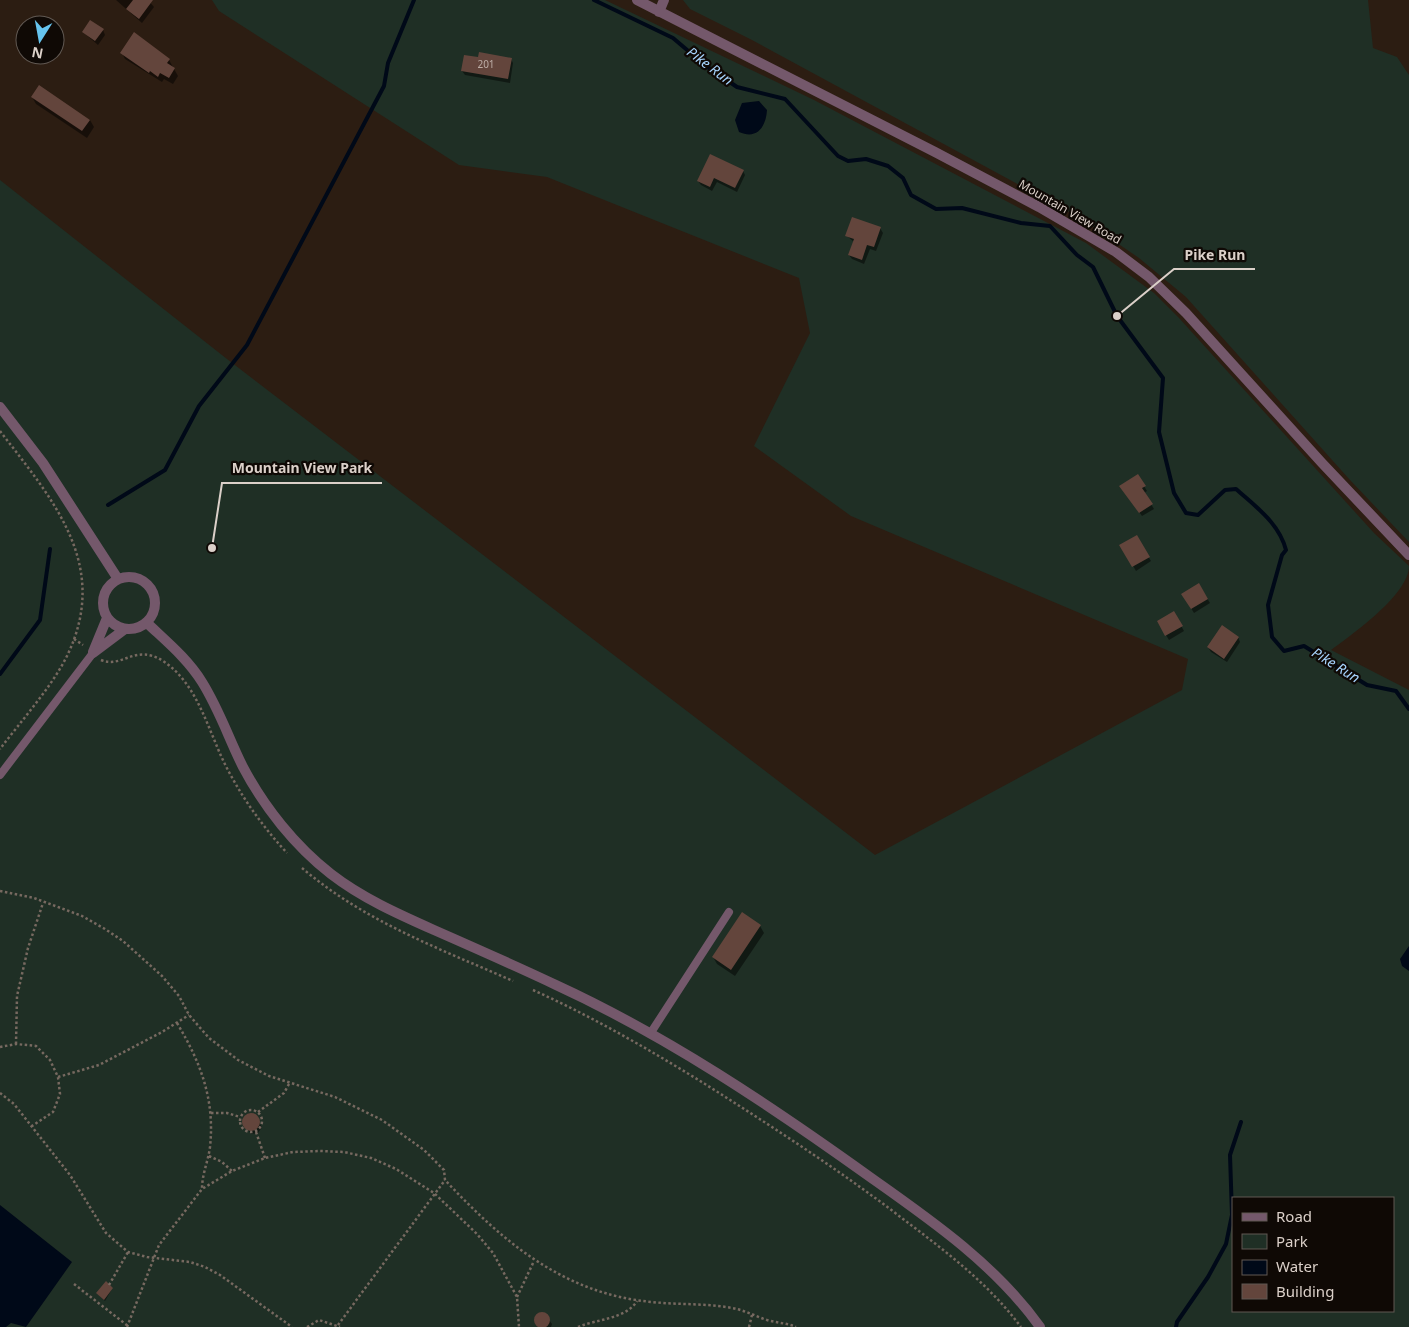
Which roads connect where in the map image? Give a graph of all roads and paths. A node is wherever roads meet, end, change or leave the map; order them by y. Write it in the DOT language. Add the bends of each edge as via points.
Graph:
graph roads {
  1 [pos="636,0"];
  2 [pos="664,0"];
  3 [pos="659,12"];
  4 [pos="0,407"];
  5 [pos="0,431"];
  6 [pos="1409,555"];
  7 [pos="118,579"];
  8 [pos="107,618"];
  9 [pos="147,623"];
  10 [pos="125,629"];
  11 [pos="74,639"];
  12 [pos="92,653"];
  13 [pos="0,749"];
  14 [pos="0,775"];
  15 [pos="287,853"];
  16 [pos="0,891"];
  17 [pos="43,903"];
  18 [pos="729,912"];
  19 [pos="533,990"];
  20 [pos="188,1015"];
  21 [pos="177,1023"];
  22 [pos="650,1034"];
  23 [pos="16,1044"];
  24 [pos="0,1047"];
  25 [pos="58,1077"];
  26 [pos="288,1084"];
  27 [pos="0,1093"];
  28 [pos="258,1112"];
  29 [pos="211,1113"];
  30 [pos="240,1117"];
  31 [pos="32,1126"];
  32 [pos="256,1132"];
  33 [pos="208,1156"];
  34 [pos="265,1158"];
  35 [pos="232,1172"];
  36 [pos="445,1180"];
  37 [pos="202,1189"];
  38 [pos="434,1193"];
  39 [pos="128,1252"];
  40 [pos="155,1258"];
  41 [pos="534,1260"];
  42 [pos="74,1284"];
  43 [pos="109,1285"];
  44 [pos="517,1297"];
  45 [pos="637,1301"];
  46 [pos="752,1315"];
  47 [pos="128,1326"];
  48 [pos="339,1326"];
  49 [pos="292,1327"];
  50 [pos="306,1327"];
  51 [pos="519,1327"];
  52 [pos="578,1327"];
  53 [pos="749,1327"];
  54 [pos="796,1327"];
  55 [pos="1021,1327"];
  56 [pos="1040,1327"];
  1 -- 3 [label="street, Mountain View Road"];
  2 -- 3 [label="street"];
  3 -- 6 [label="street, Mountain View Road" via="748,54 978,174 1116,252 1149,277 1186,313"];
  4 -- 7 [label="street" via="43,464"];
  5 -- 11 [label="path" via="55,505 73,539 81,571 82,600"];
  7 -- 8 [label="street" via="104,596"];
  7 -- 9 [label="street" via="139,579 151,589 156,604"];
  8 -- 10 [label="street" via="115,626"];
  8 -- 12 [label="street"];
  9 -- 10 [label="street"];
  9 -- 22 [label="street" via="180,654 201,680 243,766 278,821 331,874 388,909 560,986"];
  10 -- 12 [label="street"];
  11 -- 12 [label="path"];
  11 -- 13 [label="path" via="60,668"];
  12 -- 14 [label="lane"];
  12 -- 15 [label="path" via="111,662 136,654 150,655 184,681 251,811"];
  16 -- 17 [label="path"];
  17 -- 20 [label="path" via="82,916 123,942 162,976"];
  17 -- 23 [label="path" via="16,996"];
  18 -- 22 [label="lane"];
  19 -- 55 [label="path" via="603,1024 666,1060 812,1153 968,1270 998,1298"];
  20 -- 21 [label="path"];
  20 -- 26 [label="path" via="209,1038 238,1060"];
  21 -- 25 [label="path" via="99,1065"];
  21 -- 29 [label="path" via="206,1080"];
  22 -- 56 [label="street" via="794,1124 895,1195 1002,1281"];
  23 -- 24 [label="path"];
  23 -- 25 [label="path" via="36,1046 50,1060"];
  25 -- 31 [label="path" via="60,1094 53,1112"];
  26 -- 28 [label="path" via="284,1093"];
  26 -- 36 [label="path" via="335,1097 382,1120 424,1150 444,1170"];
  27 -- 31 [label="path"];
  28 -- 30 [label="path" via="248,1110"];
  28 -- 32 [label="path" via="263,1124"];
  29 -- 30 [label="path"];
  29 -- 33 [label="path"];
  30 -- 32 [label="path" via="242,1128"];
  31 -- 39 [label="path" via="70,1175 106,1233"];
  32 -- 34 [label="path"];
  33 -- 35 [label="path" via="222,1162"];
  33 -- 37 [label="path"];
  34 -- 35 [label="path"];
  34 -- 38 [label="path" via="293,1152 344,1152 396,1168"];
  35 -- 37 [label="path"];
  36 -- 38 [label="path"];
  36 -- 41 [label="path" via="494,1229"];
  37 -- 40 [label="path" via="159,1245"];
  38 -- 44 [label="path" via="493,1254"];
  38 -- 48 [label="path"];
  39 -- 40 [label="path"];
  39 -- 43 [label="path"];
  40 -- 47 [label="path"];
  40 -- 49 [label="path" via="190,1262 220,1275"];
  41 -- 44 [label="path"];
  41 -- 45 [label="path" via="576,1283"];
  42 -- 47 [label="path"];
  44 -- 51 [label="path"];
  45 -- 46 [label="path" via="733,1308"];
  45 -- 52 [label="path" via="624,1313"];
  46 -- 53 [label="path"];
  46 -- 54 [label="path"];
  48 -- 50 [label="path" via="319,1320"];
}
